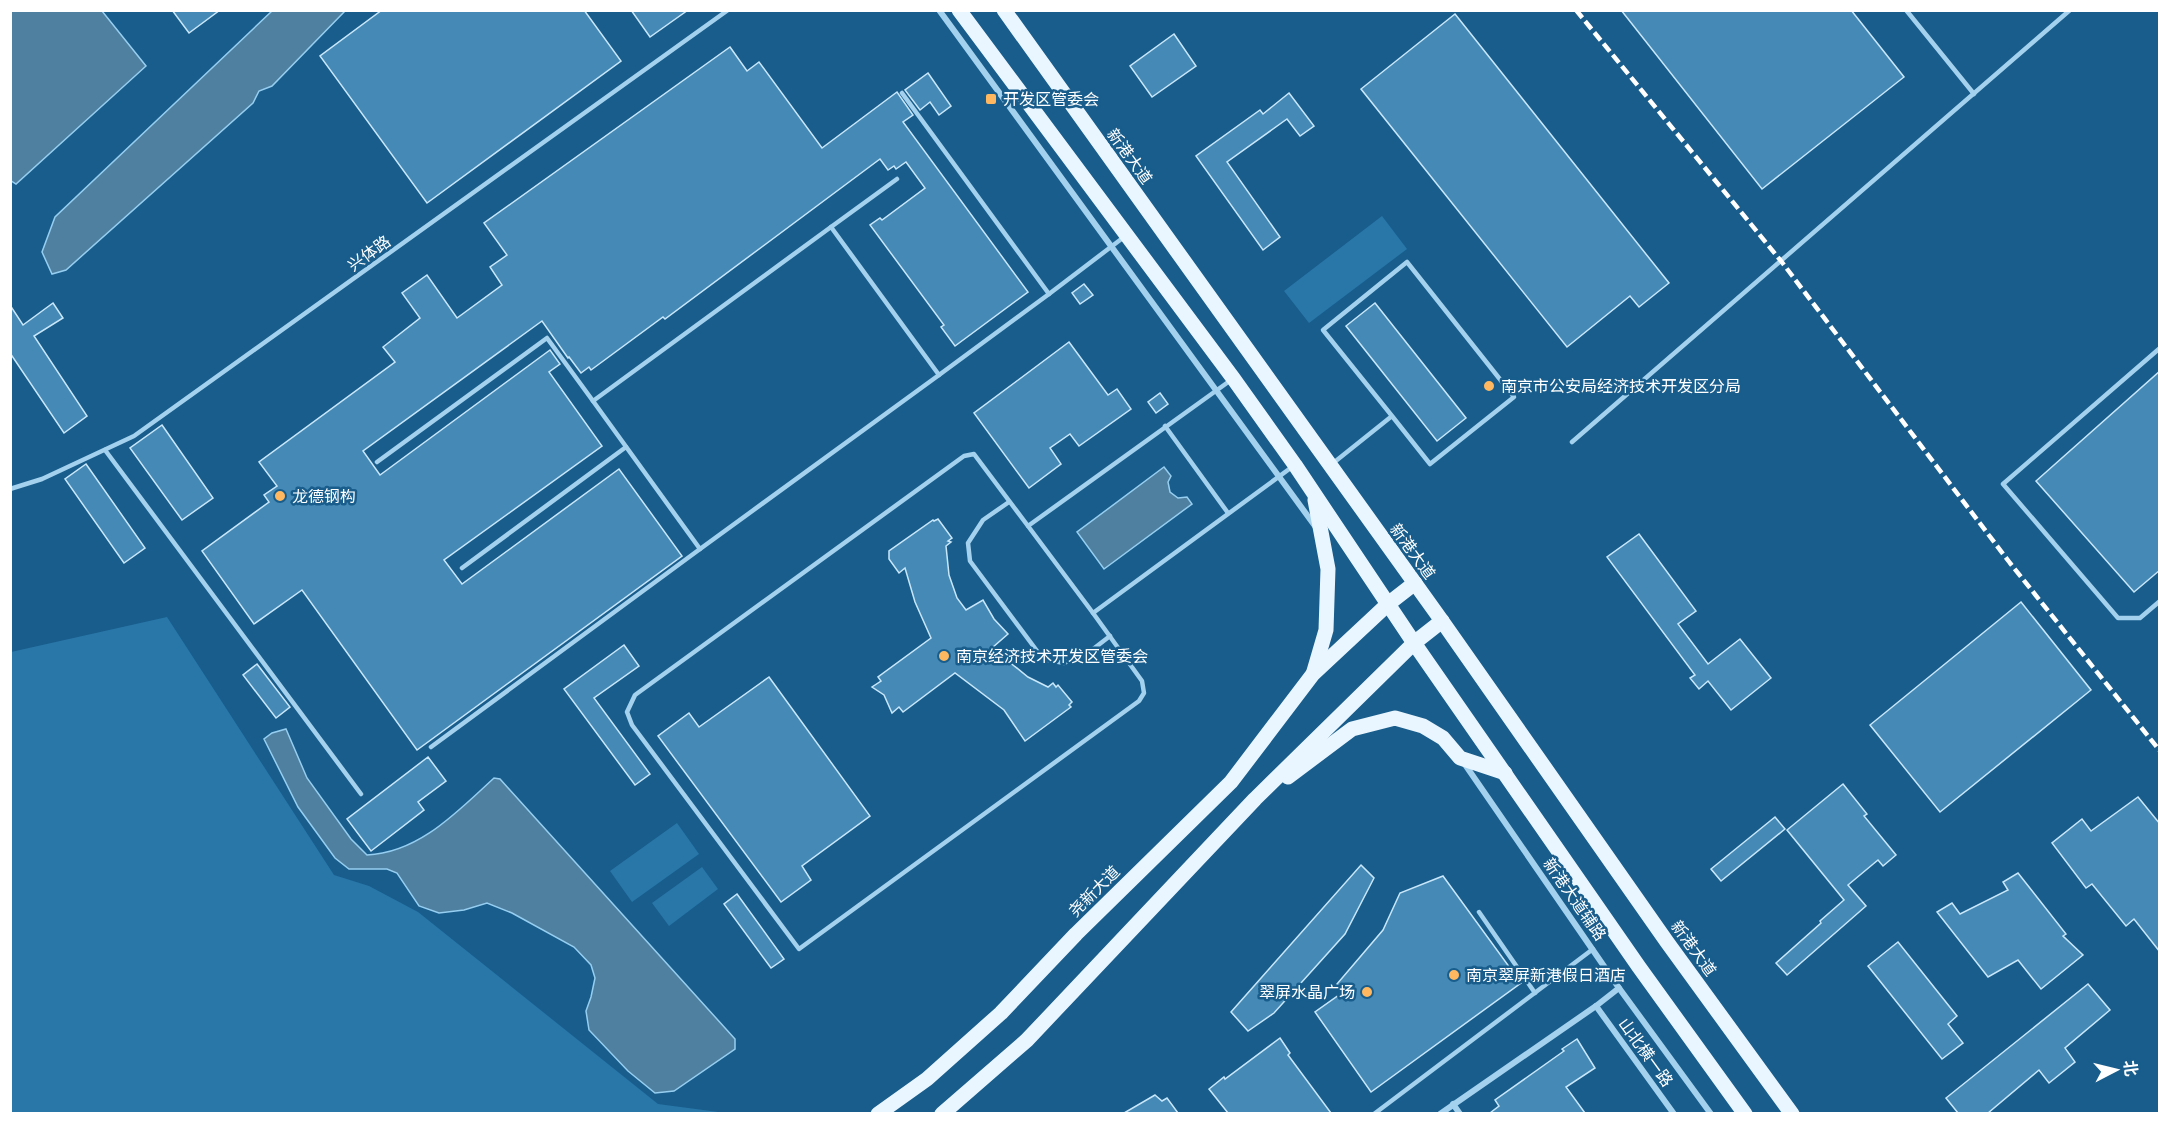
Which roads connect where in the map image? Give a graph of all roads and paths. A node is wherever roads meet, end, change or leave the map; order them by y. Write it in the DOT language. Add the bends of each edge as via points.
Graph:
graph roads {
  1 [pos="728,10"];
  2 [pos="939,10"];
  3 [pos="959,10"];
  4 [pos="1004,10"];
  5 [pos="1906,10"];
  6 [pos="2070,10"];
  7 [pos="902,93"];
  8 [pos="1974,94"];
  9 [pos="897,179"];
  10 [pos="831,227"];
  11 [pos="1126,235"];
  12 [pos="1111,247"];
  13 [pos="1049,294"];
  14 [pos="2160,348"];
  15 [pos="939,375"];
  16 [pos="1233,378"];
  17 [pos="1216,390"];
  18 [pos="593,401"];
  19 [pos="1392,416"];
  20 [pos="1165,426"];
  21 [pos="1572,442"];
  22 [pos="626,447"];
  23 [pos="105,450"];
  24 [pos="377,462"];
  25 [pos="1295,465"];
  26 [pos="1330,466"];
  27 [pos="1279,477"];
  28 [pos="10,489"];
  29 [pos="1314,494"];
  30 [pos="1009,501"];
  31 [pos="1228,513"];
  32 [pos="1028,526"];
  33 [pos="1322,535"];
  34 [pos="700,549"];
  35 [pos="462,568"];
  36 [pos="1414,583"];
  37 [pos="2160,601"];
  38 [pos="1388,604"];
  39 [pos="1093,613"];
  40 [pos="1442,621"];
  41 [pos="1110,636"];
  42 [pos="1414,643"];
  43 [pos="1313,674"];
  44 [pos="430,747"];
  45 [pos="1460,758"];
  46 [pos="1505,773"];
  47 [pos="361,794"];
  48 [pos="1255,799"];
  49 [pos="1479,912"];
  50 [pos="1593,949"];
  51 [pos="1619,988"];
  52 [pos="1535,993"];
  53 [pos="1596,1006"];
  54 [pos="1453,1104"];
  55 [pos="878,1113"];
  56 [pos="942,1113"];
  57 [pos="1374,1113"];
  58 [pos="1440,1113"];
  59 [pos="1460,1113"];
  60 [pos="1674,1113"];
  61 [pos="1711,1113"];
  62 [pos="1745,1113"];
  63 [pos="1792,1113"];
  1 -- 23 [label="lane, 兴体路" via="134,436"];
  2 -- 12 [label="street"];
  3 -- 11 [label="main road"];
  4 -- 26 [label="main road, 新港大道"];
  5 -- 8 [label="lane"];
  6 -- 8 [label="lane"];
  7 -- 13 [label="lane"];
  8 -- 21 [label="lane"];
  9 -- 10 [label="lane"];
  10 -- 15 [label="lane"];
  10 -- 18 [label="lane"];
  11 -- 12 [label="lane"];
  11 -- 16 [label="main road"];
  12 -- 13 [label="lane"];
  12 -- 17 [label="street"];
  13 -- 15 [label="lane"];
  14 -- 37 [label="lane" via="2003,484 2118,618 2140,618"];
  15 -- 34 [label="lane"];
  16 -- 17 [label="lane"];
  16 -- 25 [label="main road"];
  17 -- 20 [label="lane"];
  17 -- 27 [label="street"];
  18 -- 22 [label="lane"];
  18 -- 24 [label="lane" via="547,338"];
  19 -- 19 [label="lane" via="1430,464 1514,397 1407,262 1323,330"];
  19 -- 26 [label="lane"];
  20 -- 31 [label="lane"];
  20 -- 32 [label="lane"];
  22 -- 34 [label="lane"];
  22 -- 35 [label="lane"];
  23 -- 28 [label="lane, 兴体路"];
  23 -- 47 [label="lane"];
  25 -- 27 [label="lane"];
  25 -- 29 [label="main road"];
  26 -- 36 [label="main road, 新港大道"];
  27 -- 31 [label="lane"];
  27 -- 33 [label="street"];
  29 -- 33 [label="main road, 尧新大道"];
  29 -- 38 [label="main road"];
  30 -- 32 [label="lane"];
  30 -- 41 [label="lane" via="983,520 968,543 970,561 1043,659 1064,663 1088,653"];
  30 -- 41 [label="lane" via="974,454 964,456 634,695 627,712 632,725 799,949 1139,701 1144,693 1142,681"];
  31 -- 39 [label="lane"];
  32 -- 39 [label="lane"];
  33 -- 43 [label="main road, 尧新大道" via="1328,568 1326,630"];
  34 -- 44 [label="lane"];
  36 -- 38 [label="main road, 尧新大道"];
  36 -- 40 [label="main road, 新港大道"];
  38 -- 42 [label="main road"];
  38 -- 43 [label="main road, 尧新大道"];
  39 -- 41 [label="lane"];
  40 -- 42 [label="main road"];
  40 -- 63 [label="main road, 新港大道"];
  42 -- 46 [label="main road"];
  42 -- 48 [label="main road"];
  43 -- 55 [label="main road, 尧新大道" via="1231,782 1001,1013 927,1079"];
  45 -- 46 [label="main road"];
  45 -- 48 [label="main road" via="1443,738 1423,726 1395,718 1352,729"];
  45 -- 50 [label="street, 新港大道辅路"];
  46 -- 62 [label="main road"];
  48 -- 56 [label="main road" via="1027,1040"];
  49 -- 52 [label="lane"];
  50 -- 51 [label="street, 新港大道辅路"];
  50 -- 52 [label="lane"];
  51 -- 53 [label="street"];
  51 -- 61 [label="street, 新港大道辅路"];
  52 -- 57 [label="lane"];
  53 -- 54 [label="street"];
  53 -- 60 [label="street, 山北横一路"];
  54 -- 58 [label="street"];
  54 -- 59 [label="street"];
}
